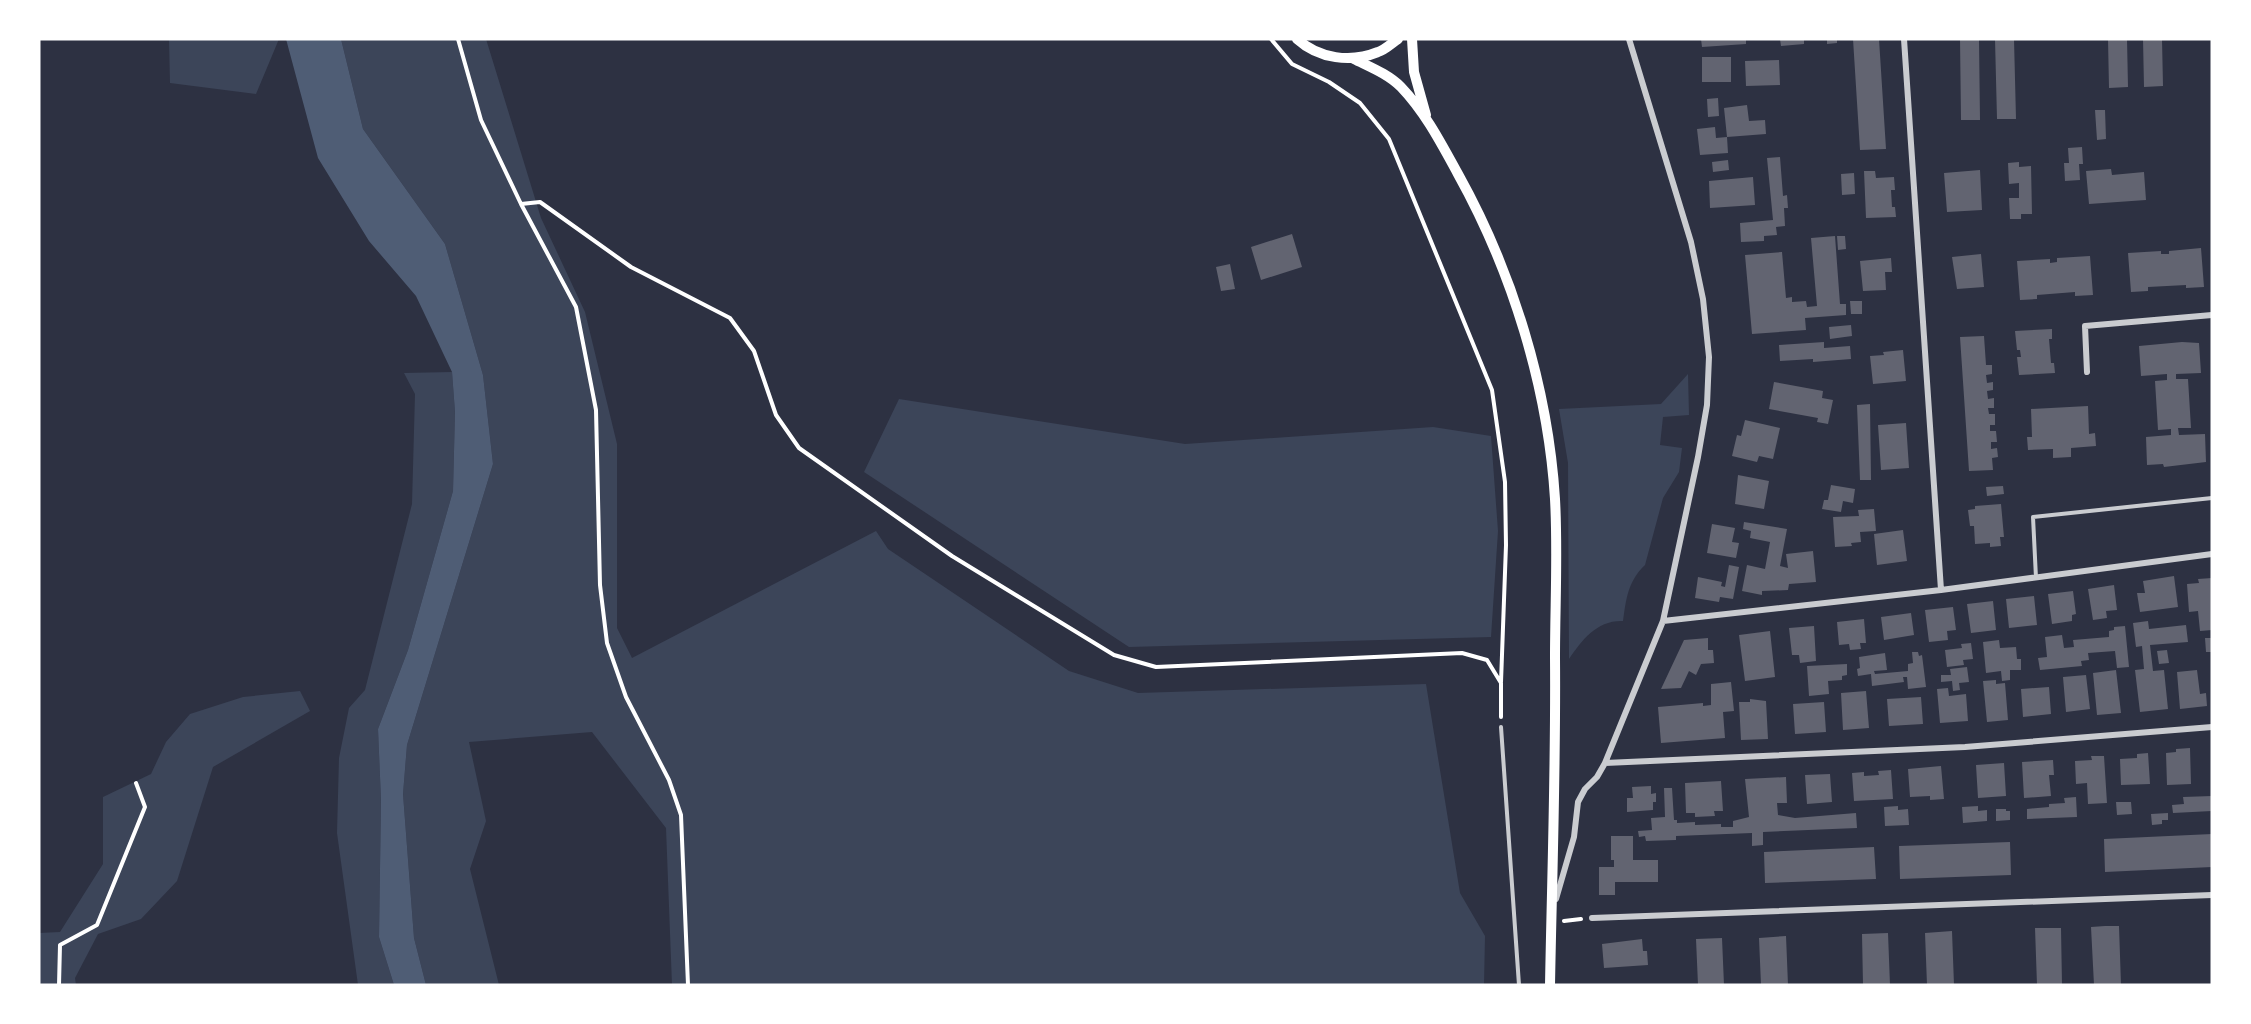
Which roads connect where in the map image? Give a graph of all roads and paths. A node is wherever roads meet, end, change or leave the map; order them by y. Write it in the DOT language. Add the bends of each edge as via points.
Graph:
graph roads {
  1 [pos="458,39"];
  2 [pos="1270,39"];
  3 [pos="1297,39"];
  4 [pos="1398,39"];
  5 [pos="1412,39"];
  6 [pos="1629,39"];
  7 [pos="1904,39"];
  8 [pos="1354,59"];
  9 [pos="1427,119"];
  10 [pos="521,204"];
  11 [pos="2212,315"];
  12 [pos="2087,372"];
  13 [pos="2212,498"];
  14 [pos="2212,554"];
  15 [pos="2036,578"];
  16 [pos="1941,590"];
  17 [pos="1663,621"];
  18 [pos="1501,683"];
  19 [pos="1501,727"];
  20 [pos="2212,727"];
  21 [pos="1605,763"];
  22 [pos="136,783"];
  23 [pos="2212,895"];
  24 [pos="1552,916"];
  25 [pos="1592,918"];
  26 [pos="59,985"];
  27 [pos="688,985"];
  28 [pos="1519,985"];
  29 [pos="1550,985"];
  1 -- 10 [label="path" via="481,120"];
  2 -- 18 [label="path" via="1292,64 1360,103 1389,139 1492,390 1505,482"];
  3 -- 8 [label="main road" via="1316,52"];
  4 -- 8 [label="main road" via="1380,52"];
  5 -- 9 [label="main road" via="1414,72"];
  6 -- 17 [label="street" via="1691,242 1709,357 1707,405 1698,457"];
  7 -- 16 [label="street"];
  8 -- 9 [label="main road" via="1400,86"];
  9 -- 24 [label="main road" via="1480,214 1514,301 1536,378 1547,438 1555,499"];
  10 -- 18 [label="path" via="540,202 631,267 730,318 754,351 776,415 799,448 952,556 1114,655 1156,667 1462,652 1487,660"];
  10 -- 27 [label="path" via="576,307 596,410 600,585 608,643 626,698 669,780 681,815"];
  11 -- 12 [label="street" via="2085,326"];
  13 -- 15 [label="lane" via="2033,517"];
  14 -- 15 [label="street"];
  15 -- 16 [label="street"];
  16 -- 17 [label="street"];
  17 -- 21 [label="street"];
  18 -- 19 [label="path"];
  19 -- 28 [label="lane"];
  20 -- 21 [label="street" via="1965,747"];
  21 -- 24 [label="street" via="1578,802 1574,837"];
  22 -- 26 [label="path" via="145,807 97,925 60,945"];
  23 -- 25 [label="street"];
  24 -- 25 [label="path"];
  24 -- 29 [label="main road"];
}
